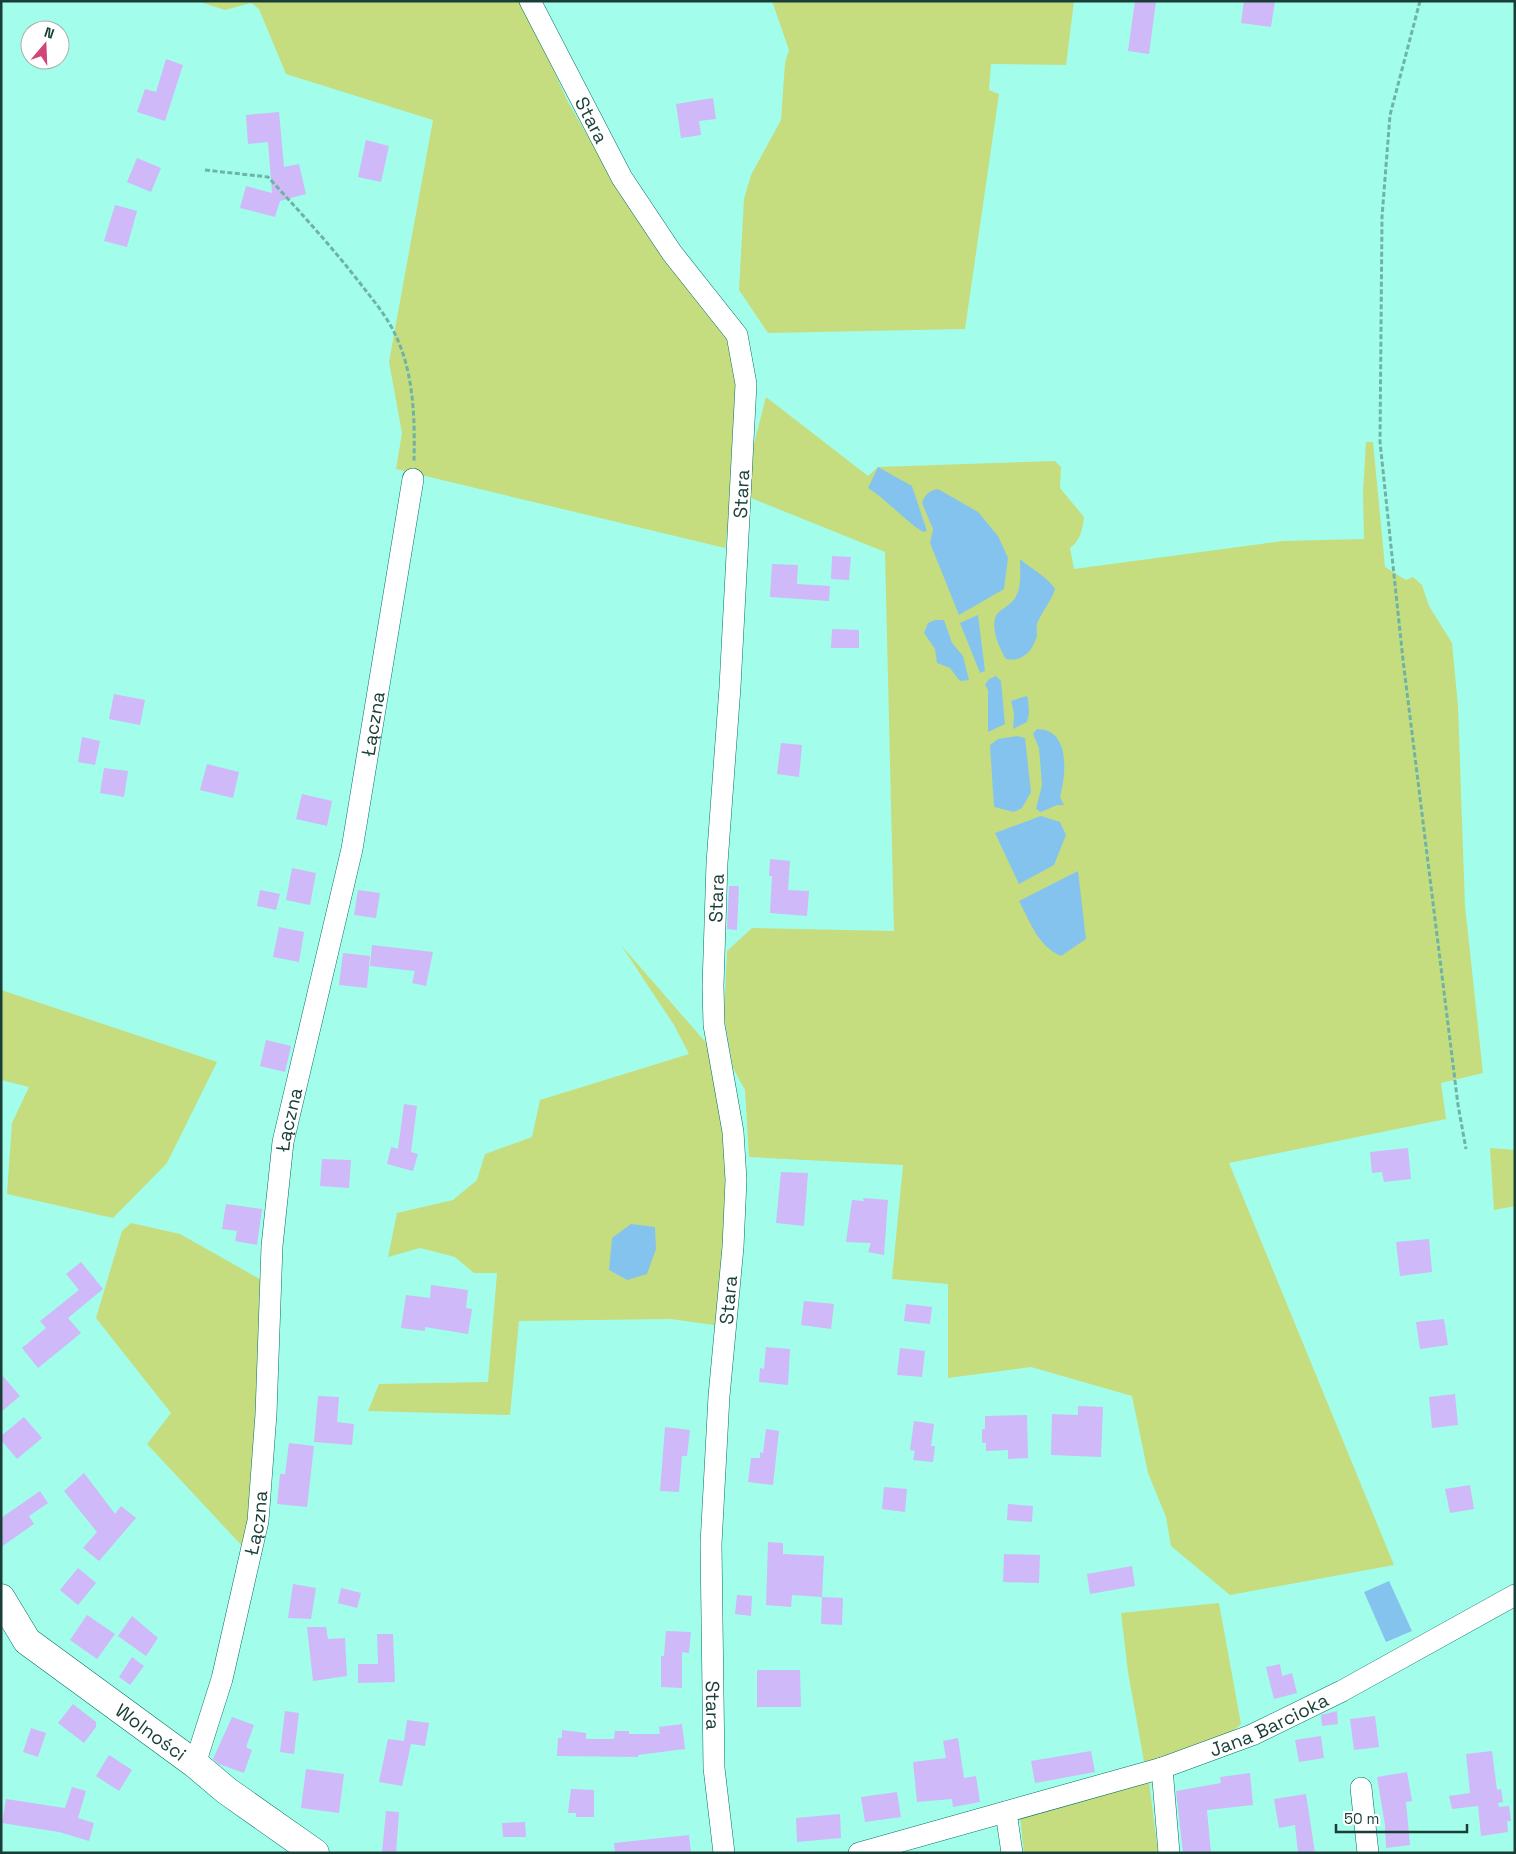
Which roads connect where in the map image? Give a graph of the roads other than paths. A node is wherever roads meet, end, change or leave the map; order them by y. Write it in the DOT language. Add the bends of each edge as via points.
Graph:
graph roads {
  1 [pos="530,1"];
  2 [pos="413,479"];
  3 [pos="1515,1595"];
  4 [pos="1,1598"];
  5 [pos="195,1764"];
  6 [pos="1162,1768"];
  7 [pos="1361,1788"];
  8 [pos="1006,1812"];
  9 [pos="315,1853"];
  10 [pos="724,1853"];
  11 [pos="859,1853"];
  12 [pos="1012,1853"];
  13 [pos="1169,1853"];
  14 [pos="1368,1853"];
  1 -- 10 [label="street, Stara" via="622,178 672,253 737,335 746,392 717,863 713,986 719,1060 733,1132 736,1180 733,1247 718,1396 711,1544 714,1768"];
  2 -- 5 [label="street, Łączna" via="352,849 283,1142 272,1246 266,1414 258,1521 222,1679"];
  3 -- 6 [label="street, Jana Barcioka" via="1342,1691 1252,1735"];
  4 -- 5 [label="street, Wolności" via="27,1640"];
  5 -- 9 [label="street, Wolności" via="227,1791"];
  6 -- 8 [label="street, Jana Barcioka"];
  6 -- 13 [label="street"];
  7 -- 14 [label="street"];
  8 -- 11 [label="street, Jana Barcioka"];
  8 -- 12 [label="street"];
}
